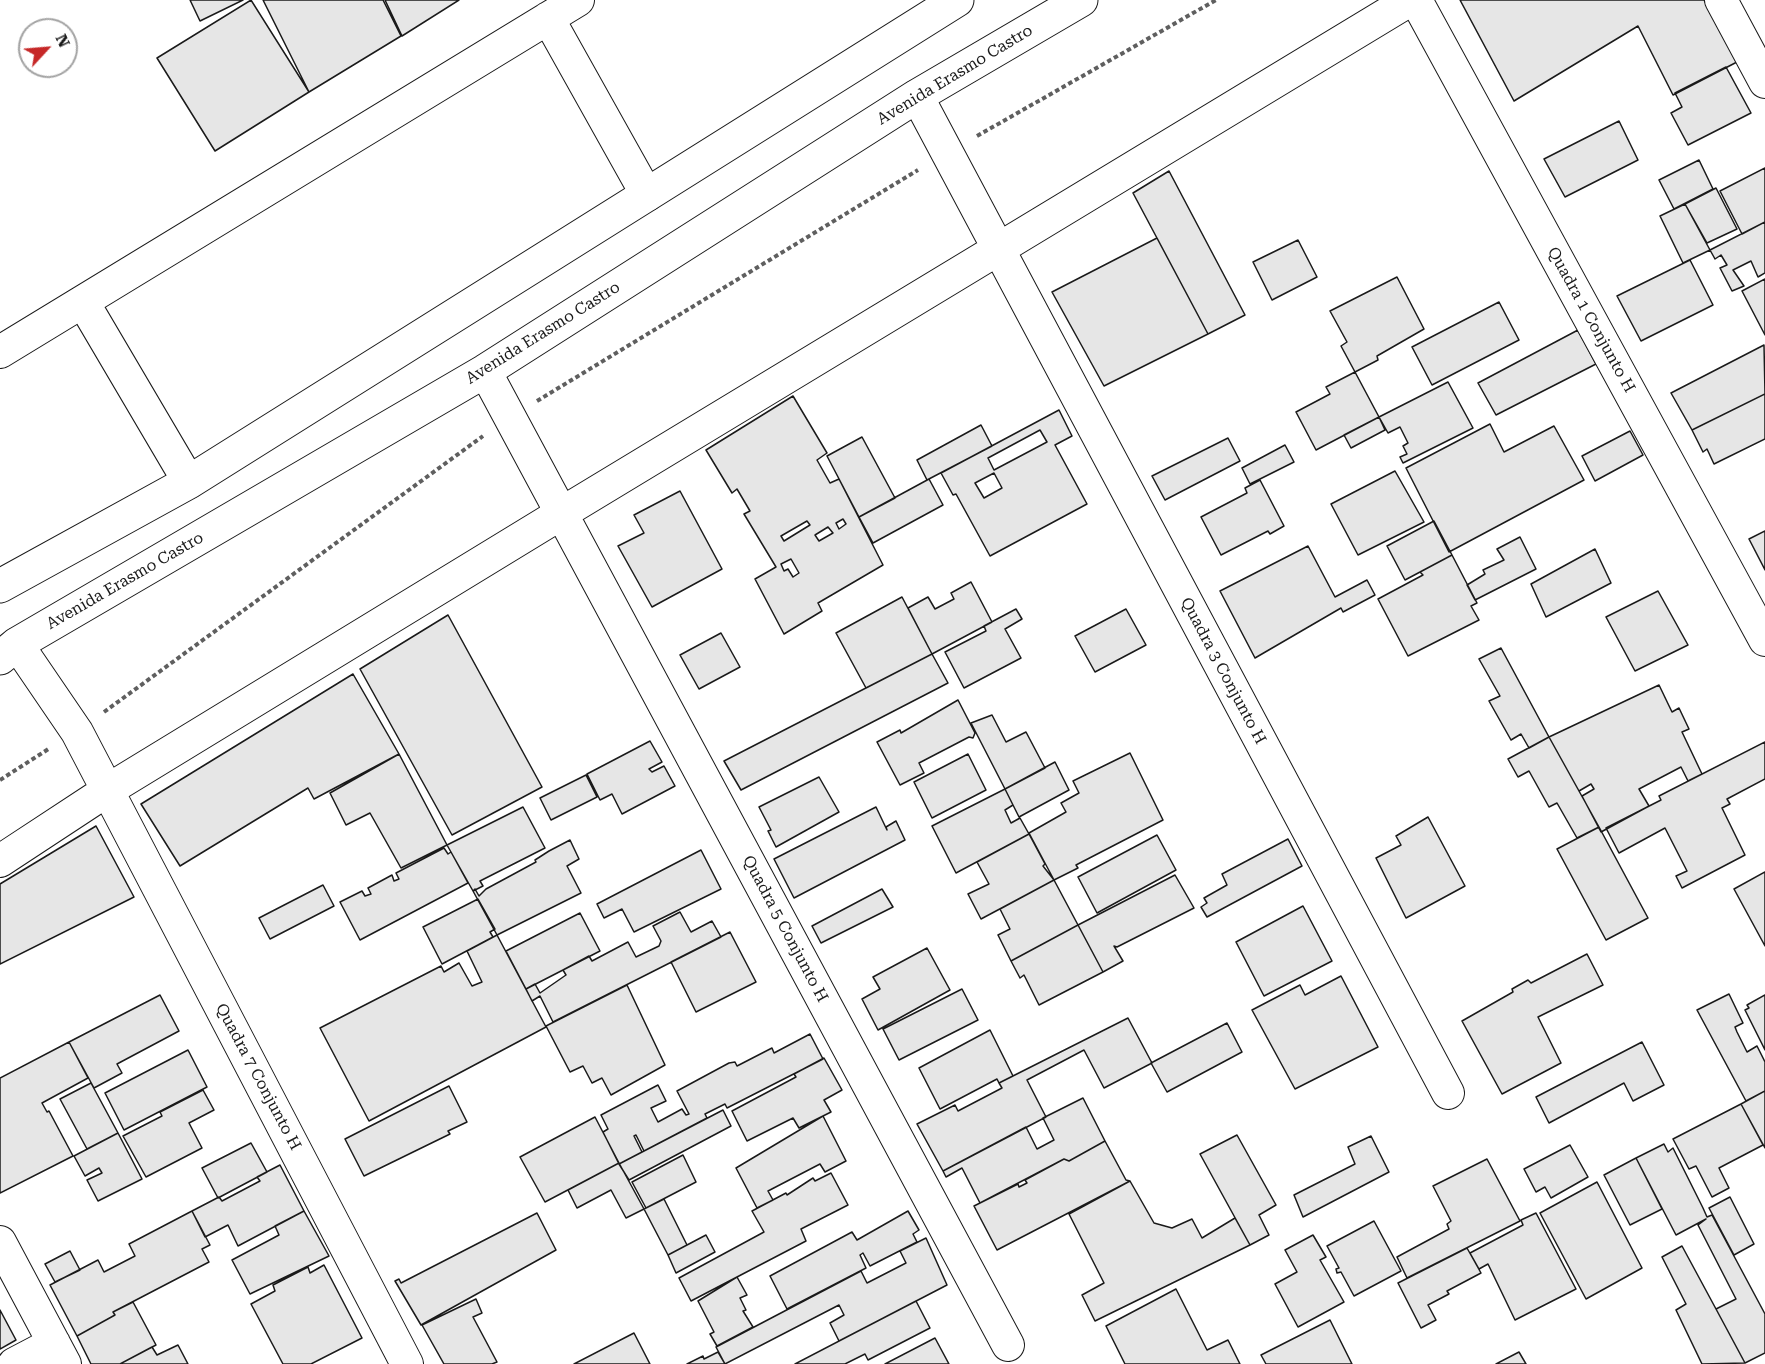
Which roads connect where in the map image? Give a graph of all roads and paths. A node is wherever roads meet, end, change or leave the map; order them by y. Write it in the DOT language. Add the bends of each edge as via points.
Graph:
graph roads {
  1 [pos="578,0"];
  2 [pos="957,0"];
  3 [pos="1081,0"];
  4 [pos="1216,0"];
  5 [pos="1410,0"];
  6 [pos="1416,0"];
  7 [pos="1721,0"];
  8 [pos="548,18"];
  9 [pos="1765,82"];
  10 [pos="917,96"];
  11 [pos="947,153"];
  12 [pos="647,195"];
  13 [pos="999,249"];
  14 [pos="83,302"];
  15 [pos="0,352"];
  16 [pos="484,371"];
  17 [pos="510,417"];
  18 [pos="189,482"];
  19 [pos="562,513"];
  20 [pos="0,586"];
  21 [pos="1765,640"];
  22 [pos="9,651"];
  23 [pos="77,732"];
  24 [pos="0,780"];
  25 [pos="108,790"];
  26 [pos="0,861"];
  27 [pos="1448,1093"];
  28 [pos="0,1242"];
  29 [pos="1008,1345"];
  30 [pos="60,1354"];
  31 [pos="14,1364"];
  32 [pos="407,1364"];
  1 -- 8 [label="street"];
  2 -- 12 [label="main road"];
  3 -- 10 [label="main road, Avenida Erasmo Castro"];
  4 -- 11 [label="path"];
  5 -- 13 [label="street"];
  6 -- 21 [label="street, Quadra 1 Conjunto H"];
  7 -- 9 [label="street"];
  8 -- 12 [label="street"];
  8 -- 14 [label="street"];
  10 -- 11 [label="street, Quadra 3 Conjunto H"];
  10 -- 16 [label="main road, Avenida Erasmo Castro"];
  11 -- 13 [label="street, Quadra 3 Conjunto H"];
  11 -- 17 [label="path"];
  12 -- 18 [label="main road"];
  13 -- 19 [label="street"];
  13 -- 27 [label="street, Quadra 3 Conjunto H"];
  14 -- 15 [label="street"];
  14 -- 18 [label="street"];
  16 -- 17 [label="street, Quadra 5 Conjunto H"];
  16 -- 22 [label="main road, Avenida Erasmo Castro"];
  17 -- 19 [label="street, Quadra 5 Conjunto H"];
  17 -- 23 [label="path"];
  18 -- 20 [label="main road"];
  19 -- 25 [label="street"];
  19 -- 29 [label="street, Quadra 5 Conjunto H"];
  22 -- 23 [label="street, Quadra 7 Conjunto H"];
  23 -- 24 [label="path"];
  23 -- 25 [label="street, Quadra 7 Conjunto H"];
  25 -- 26 [label="street"];
  25 -- 32 [label="street, Quadra 7 Conjunto H"];
  28 -- 30 [label="street"];
  30 -- 31 [label="street"];
}
